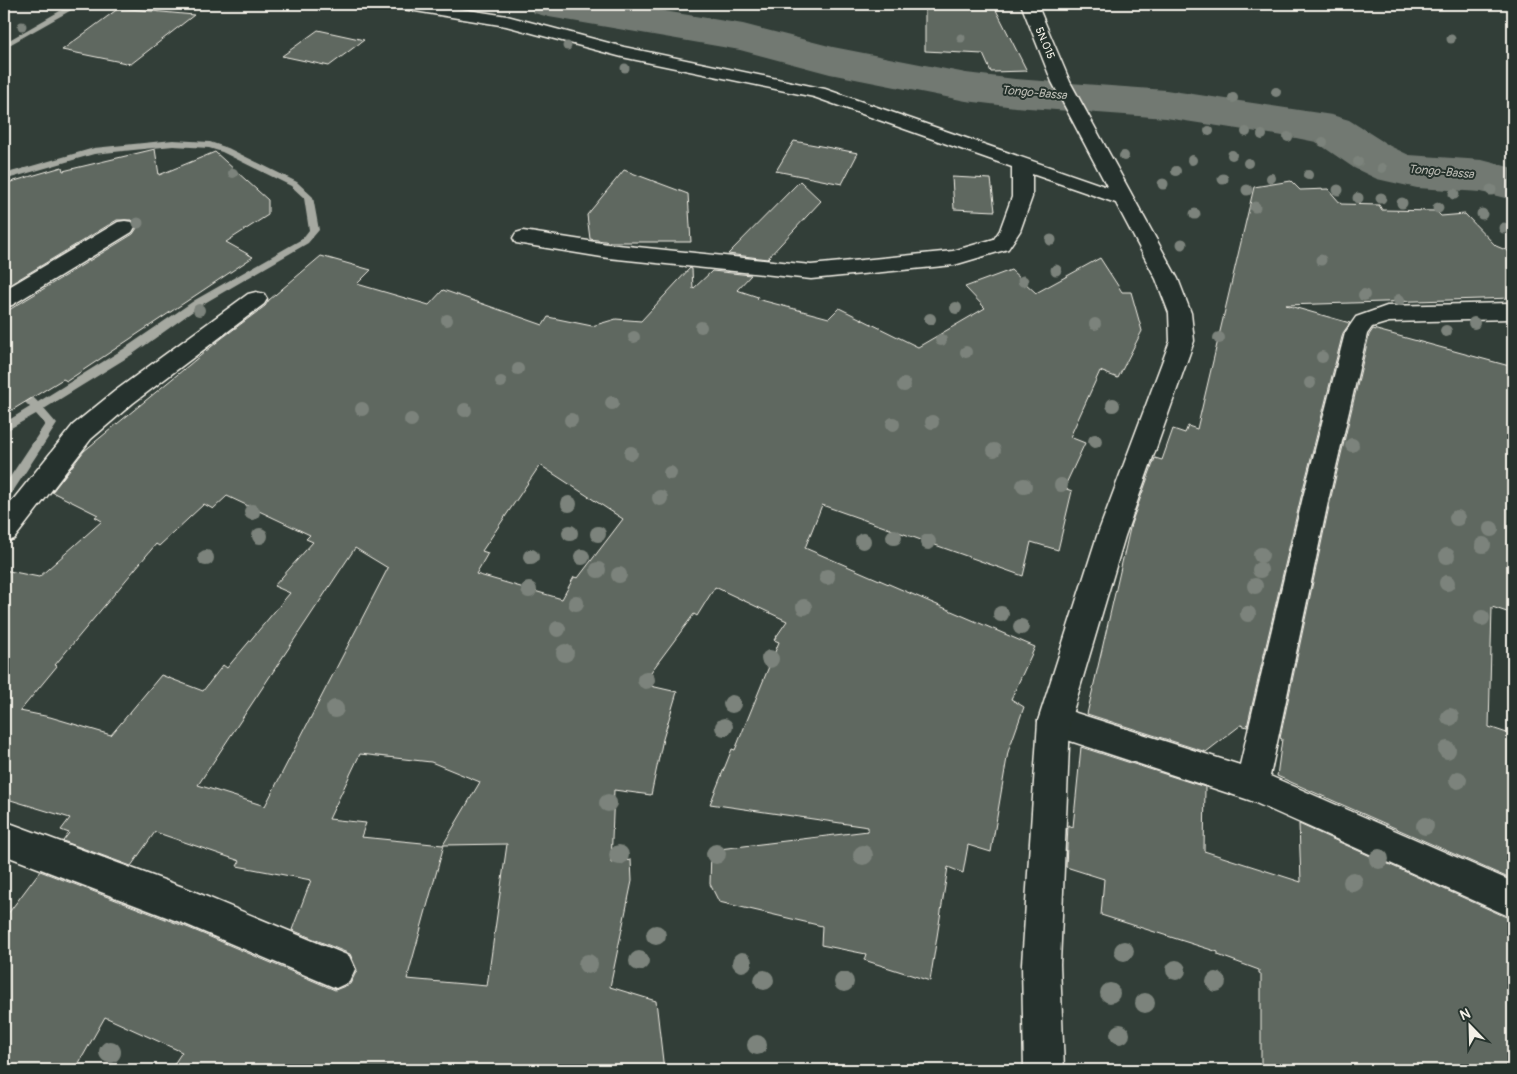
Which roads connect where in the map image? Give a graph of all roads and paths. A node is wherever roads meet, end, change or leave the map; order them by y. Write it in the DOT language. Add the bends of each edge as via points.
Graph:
graph roads {
  1 [pos="403,4"];
  2 [pos="1029,4"];
  3 [pos="1022,163"];
  4 [pos="1123,199"];
  5 [pos="125,227"];
  6 [pos="523,238"];
  7 [pos="256,299"];
  8 [pos="4,300"];
  9 [pos="1509,311"];
  10 [pos="4,531"];
  11 [pos="1054,721"];
  12 [pos="1252,785"];
  13 [pos="4,838"];
  14 [pos="1513,900"];
  15 [pos="336,969"];
  16 [pos="1044,1070"];
  1 -- 3 [label="street" via="507,21 622,52 820,93"];
  2 -- 4 [label="street, 5N.015" via="1061,82"];
  3 -- 4 [label="street"];
  3 -- 6 [label="street" via="1022,197 1010,231 1001,244 954,258 811,272 608,251"];
  4 -- 11 [label="street, 5N.015" via="1166,279 1180,314 1182,341 1112,536"];
  5 -- 8 [label="street"];
  7 -- 10 [label="street" via="124,396 82,432"];
  9 -- 12 [label="street" via="1387,314 1364,322 1356,333"];
  11 -- 12 [label="street"];
  11 -- 16 [label="street, 5N.015" via="1041,964"];
  12 -- 14 [label="street"];
  13 -- 15 [label="street" via="188,907"];
}
